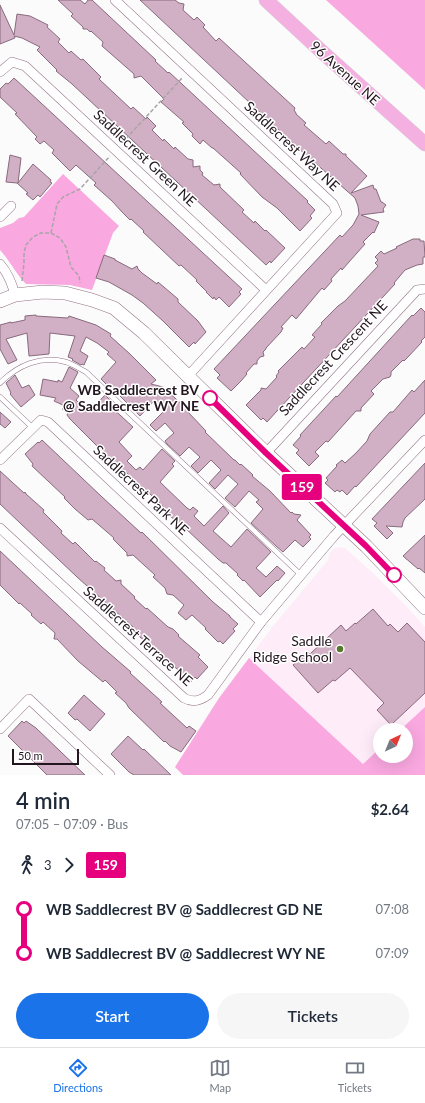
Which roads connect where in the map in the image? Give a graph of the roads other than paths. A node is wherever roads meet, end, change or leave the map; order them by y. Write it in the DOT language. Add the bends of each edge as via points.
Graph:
graph roads {
  1 [pos="115,0"];
  2 [pos="256,0"];
  3 [pos="266,0"];
  4 [pos="320,50"];
  5 [pos="0,72"];
  6 [pos="425,144"];
  7 [pos="11,206"];
  8 [pos="0,217"];
  9 [pos="0,264"];
  10 [pos="425,289"];
  11 [pos="266,290"];
  12 [pos="15,295"];
  13 [pos="0,301"];
  14 [pos="188,376"];
  15 [pos="0,383"];
  16 [pos="0,397"];
  17 [pos="33,428"];
  18 [pos="425,440"];
  19 [pos="266,453"];
  20 [pos="0,460"];
  21 [pos="344,526"];
  22 [pos="0,528"];
  23 [pos="301,575"];
  24 [pos="424,602"];
  25 [pos="261,622"];
  26 [pos="0,729"];
  27 [pos="110,775"];
  1 -- 11 [label="street, Saddlecrest Way NE" via="333,204 337,214"];
  2 -- 4 [label="main road" via="285,26"];
  3 -- 4 [label="main road, 96 Avenue NE"];
  4 -- 6 [label="main road, 96 Avenue NE"];
  5 -- 11 [label="street, Saddlecrest Green NE" via="12,62 25,66"];
  7 -- 8 [label="street"];
  9 -- 12 [label="street" via="12,284"];
  10 -- 19 [label="street, Saddlecrest Crescent NE" via="417,290"];
  11 -- 14 [label="street, Saddlecrest Way NE"];
  12 -- 13 [label="street"];
  12 -- 14 [label="street" via="65,293 114,308"];
  14 -- 19 [label="street"];
  15 -- 23 [label="lane" via="9,374 33,361 47,359 67,362 86,372"];
  16 -- 17 [label="lane"];
  17 -- 20 [label="street, Saddlecrest Park NE"];
  17 -- 25 [label="street, Saddlecrest Park NE" via="41,420 48,422"];
  18 -- 21 [label="street"];
  19 -- 21 [label="street"];
  21 -- 23 [label="street, Saddlecrest Terrace NE"];
  21 -- 24 [label="street"];
  22 -- 25 [label="street, Saddlecrest Terrace NE" via="190,701 203,699 208,694"];
  23 -- 25 [label="street, Saddlecrest Terrace NE"];
  26 -- 27 [label="street" via="29,699"];
}
